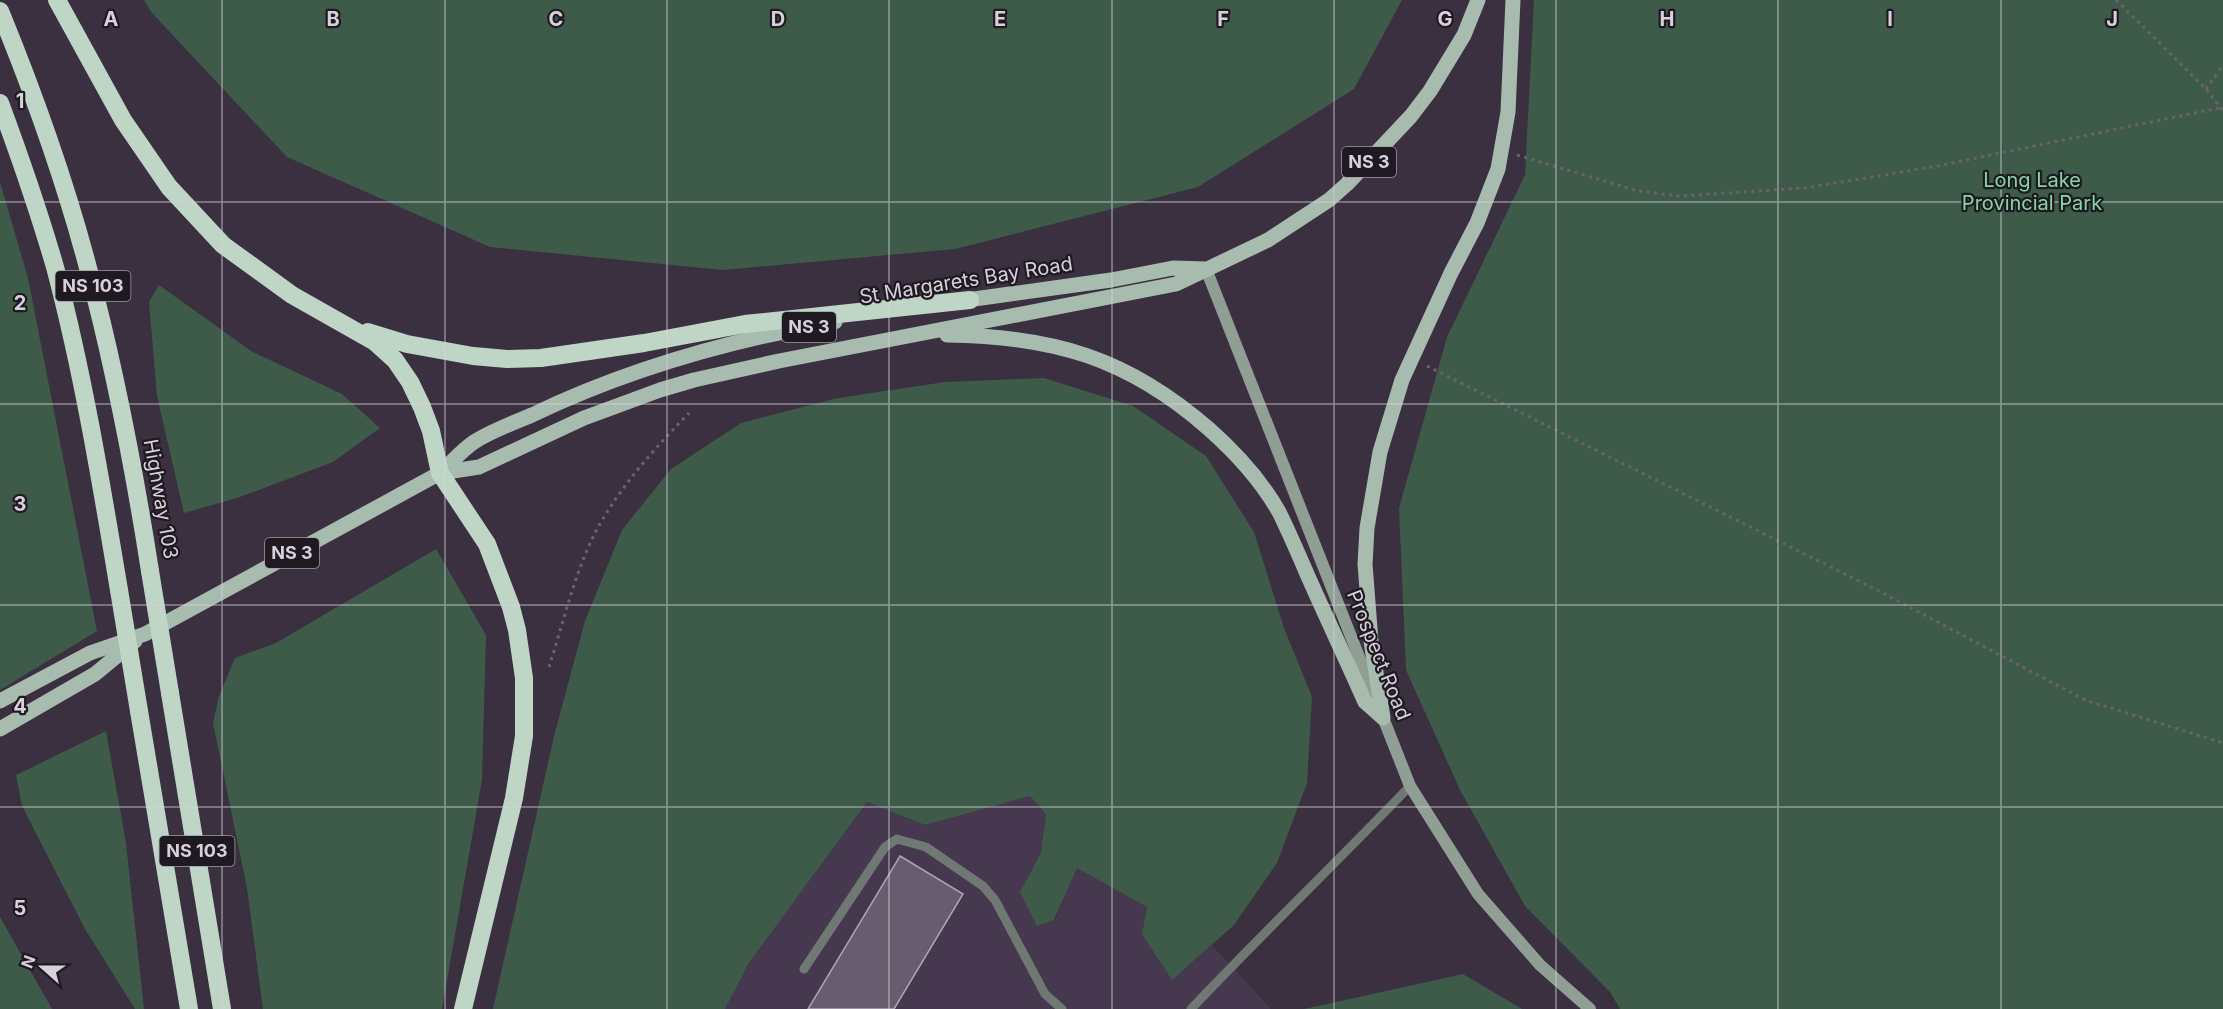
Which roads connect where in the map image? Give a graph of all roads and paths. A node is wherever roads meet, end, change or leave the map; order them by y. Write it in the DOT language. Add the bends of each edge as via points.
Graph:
graph roads {
  1 [pos="57,0"];
  2 [pos="1478,0"];
  3 [pos="1513,0"];
  4 [pos="2116,0"];
  5 [pos="0,11"];
  6 [pos="2223,65"];
  7 [pos="2206,90"];
  8 [pos="0,103"];
  9 [pos="2219,108"];
  10 [pos="2223,111"];
  11 [pos="1501,150"];
  12 [pos="1206,269"];
  13 [pos="970,300"];
  14 [pos="341,323"];
  15 [pos="896,339"];
  16 [pos="1412,358"];
  17 [pos="689,413"];
  18 [pos="441,473"];
  19 [pos="145,634"];
  20 [pos="549,667"];
  21 [pos="0,701"];
  22 [pos="1383,718"];
  23 [pos="0,729"];
  24 [pos="2223,743"];
  25 [pos="1410,786"];
  26 [pos="169,886"];
  27 [pos="804,969"];
  28 [pos="178,1009"];
  29 [pos="189,1009"];
  30 [pos="222,1009"];
  31 [pos="463,1009"];
  32 [pos="1062,1009"];
  33 [pos="1191,1009"];
  34 [pos="1590,1009"];
  1 -- 14 [label="highway" via="123,120 169,187 223,245 292,295"];
  2 -- 12 [label="main road, St Margarets Bay Road / NS 3" via="1464,35 1430,91 1368,164 1309,214 1250,250"];
  3 -- 11 [label="main road" via="1508,112"];
  4 -- 7 [label="path"];
  5 -- 30 [label="highway, Highway 103 / NS 103, bridge" via="53,151 87,262 117,389"];
  6 -- 7 [label="path"];
  7 -- 9 [label="path"];
  8 -- 26 [label="highway, NS 103, bridge" via="36,206 67,316 94,444"];
  9 -- 10 [label="path"];
  9 -- 11 [label="path" via="1932,167 1805,188 1749,192 1680,196 1638,191"];
  11 -- 16 [label="main road" via="1498,169 1477,223"];
  12 -- 13 [label="main road, St Margarets Bay Road / NS 3" via="1173,268"];
  12 -- 15 [label="main road, St Margarets Bay Road / NS 3" via="1176,284"];
  12 -- 22 [label="main road, Prospect Road"];
  13 -- 14 [label="highway" via="745,324 530,358 440,351"];
  13 -- 18 [label="main road, St Margarets Bay Road / NS 3" via="811,326 676,358 588,390 474,442"];
  14 -- 18 [label="highway" via="375,342 403,371 431,431"];
  15 -- 18 [label="main road, St Margarets Bay Road / NS 3" via="779,361 660,390 584,418 479,467"];
  15 -- 22 [label="main road" via="970,335 1044,344 1114,365 1177,402 1233,451 1278,511 1365,702"];
  16 -- 22 [label="main road" via="1380,452 1367,528 1365,564 1371,641"];
  16 -- 24 [label="path" via="1877,590 2085,700"];
  17 -- 20 [label="path" via="651,452 599,526 582,564"];
  18 -- 19 [label="main road, St Margarets Bay Road / NS 3"];
  18 -- 31 [label="highway" via="487,544 511,607 524,678 524,736 514,798"];
  19 -- 21 [label="main road, St Margarets Bay Road / NS 3" via="90,653"];
  19 -- 23 [label="main road, St Margarets Bay Road / NS 3" via="95,674"];
  22 -- 25 [label="main road, Prospect Road"];
  25 -- 33 [label="lane"];
  25 -- 34 [label="main road, Prospect Road" via="1478,894 1540,965"];
  26 -- 28 [label="highway"];
  26 -- 29 [label="highway, NS 103"];
  27 -- 32 [label="lane" via="885,847 897,839 926,847 983,886 995,900 1045,994"];
}
